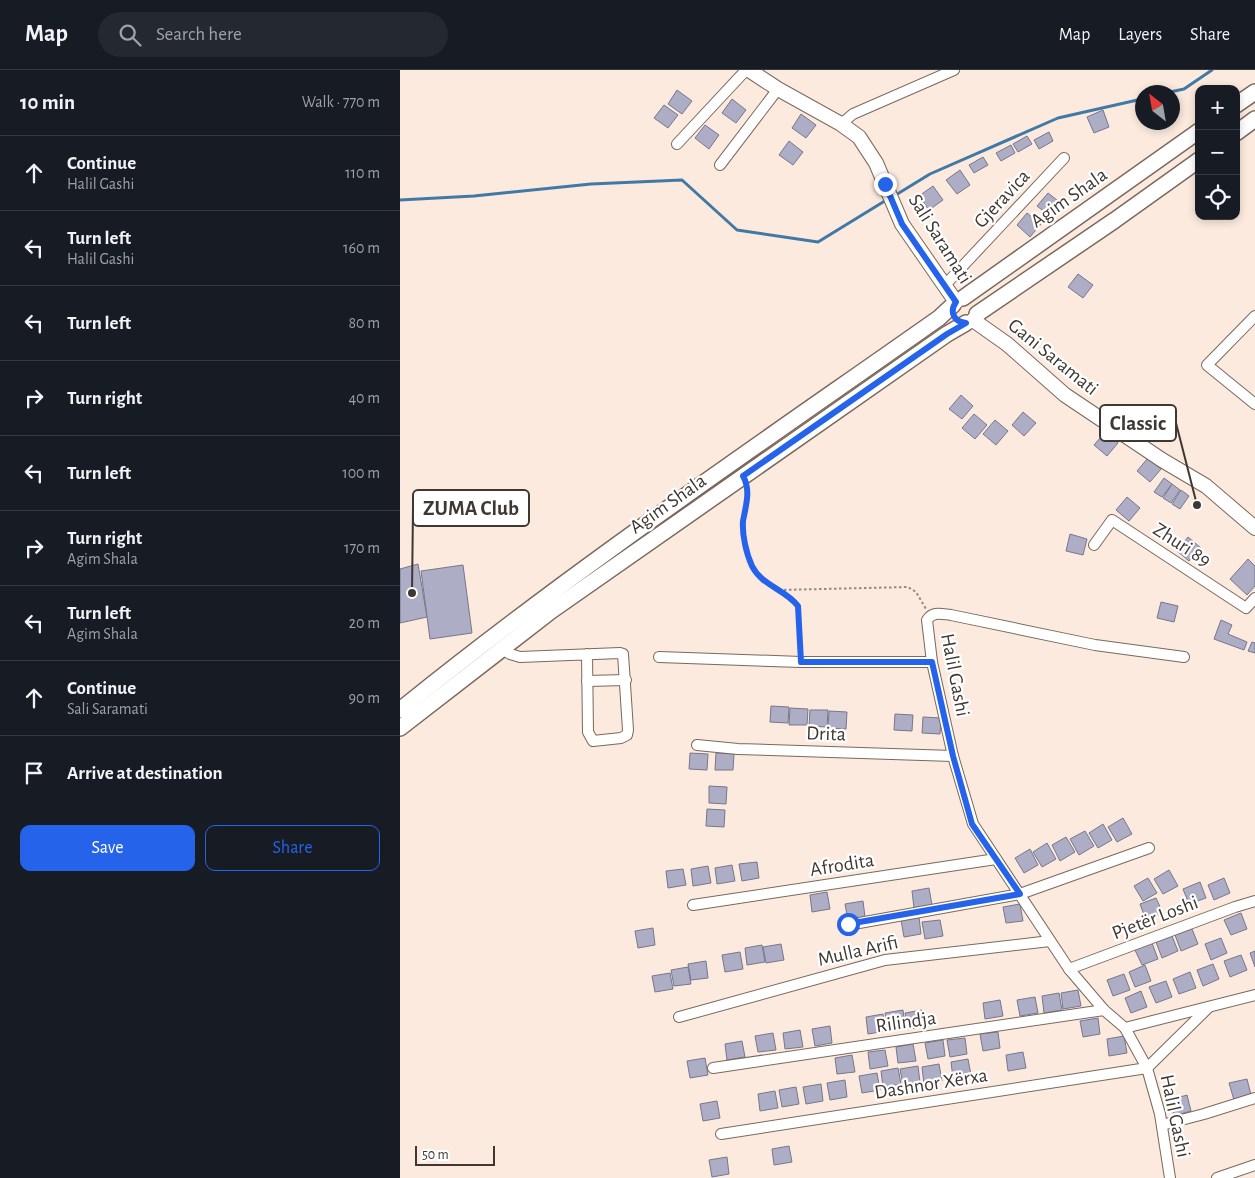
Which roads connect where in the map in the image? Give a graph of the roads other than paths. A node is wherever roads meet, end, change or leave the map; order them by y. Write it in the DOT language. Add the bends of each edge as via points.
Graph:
graph roads {
  1 [pos="746,70"];
  2 [pos="749,70"];
  3 [pos="954,70"];
  4 [pos="778,88"];
  5 [pos="1255,92"];
  6 [pos="1240,102"];
  7 [pos="1255,119"];
  8 [pos="841,124"];
  9 [pos="1240,130"];
  10 [pos="1195,134"];
  11 [pos="677,144"];
  12 [pos="1064,158"];
  13 [pos="1195,163"];
  14 [pos="720,165"];
  15 [pos="944,285"];
  16 [pos="957,302"];
  17 [pos="1255,316"];
  18 [pos="972,319"];
  19 [pos="1254,399"];
  20 [pos="1255,528"];
  21 [pos="1094,545"];
  22 [pos="1255,598"];
  23 [pos="502,650"];
  24 [pos="587,654"];
  25 [pos="659,657"];
  26 [pos="1184,658"];
  27 [pos="932,662"];
  28 [pos="626,680"];
  29 [pos="587,681"];
  30 [pos="400,710"];
  31 [pos="400,728"];
  32 [pos="697,745"];
  33 [pos="953,756"];
  34 [pos="1148,848"];
  35 [pos="996,859"];
  36 [pos="1020,894"];
  37 [pos="1255,901"];
  38 [pos="693,905"];
  39 [pos="848,924"];
  40 [pos="1050,941"];
  41 [pos="1069,969"];
  42 [pos="1255,995"];
  43 [pos="1208,1008"];
  44 [pos="1104,1010"];
  45 [pos="679,1017"];
  46 [pos="1125,1028"];
  47 [pos="713,1068"];
  48 [pos="1147,1068"];
  49 [pos="1255,1098"];
  50 [pos="1162,1125"];
  51 [pos="721,1134"];
  52 [pos="1255,1165"];
  53 [pos="1170,1178"];
  54 [pos="1217,1178"];
  1 -- 11 [label="street"];
  2 -- 4 [label="street, Sali Saramati"];
  3 -- 8 [label="street" via="853,114"];
  4 -- 8 [label="street, Sali Saramati"];
  4 -- 14 [label="street"];
  5 -- 6 [label="main road"];
  7 -- 9 [label="main road"];
  8 -- 15 [label="street, Sali Saramati" via="859,137 876,163 912,238"];
  10 -- 16 [label="main road, Agim Shala"];
  12 -- 15 [label="street, Gjeravica"];
  13 -- 18 [label="main road, Agim Shala"];
  15 -- 16 [label="street, Sali Saramati"];
  16 -- 18 [label="main road" via="967,298 974,302 977,310"];
  16 -- 18 [label="main road" via="952,313 954,317 960,323"];
  16 -- 30 [label="main road, Agim Shala" via="939,318 543,598"];
  17 -- 19 [label="street" via="1208,365"];
  18 -- 20 [label="street, Gani Saramati" via="1007,344 1065,395 1206,486"];
  18 -- 23 [label="main road, Agim Shala" via="551,611"];
  21 -- 22 [label="street, Zhuri 89" via="1112,520 1246,608"];
  23 -- 24 [label="street" via="520,657"];
  23 -- 31 [label="main road, Agim Shala"];
  24 -- 28 [label="street" via="624,654"];
  24 -- 29 [label="street"];
  25 -- 27 [label="street"];
  26 -- 27 [label="street, Halil Gashi" via="1095,645 935,613 926,620"];
  27 -- 33 [label="street, Halil Gashi"];
  28 -- 29 [label="street"];
  28 -- 29 [label="street" via="627,734 620,738 593,741 588,732"];
  32 -- 33 [label="street, Drita"];
  33 -- 35 [label="street, Halil Gashi" via="972,824"];
  34 -- 36 [label="street"];
  35 -- 36 [label="street, Halil Gashi"];
  35 -- 38 [label="street, Afrodita"];
  36 -- 39 [label="street"];
  36 -- 40 [label="street, Halil Gashi"];
  37 -- 41 [label="street, Pjetër Loshi"];
  40 -- 41 [label="street, Halil Gashi"];
  40 -- 45 [label="street, Mulla Arifi" via="885,960"];
  41 -- 44 [label="street, Halil Gashi"];
  42 -- 43 [label="street"];
  43 -- 46 [label="street"];
  43 -- 48 [label="street"];
  44 -- 46 [label="street, Halil Gashi"];
  44 -- 47 [label="street, Rilindja"];
  46 -- 48 [label="street, Halil Gashi"];
  48 -- 50 [label="street, Halil Gashi"];
  48 -- 51 [label="street, Dashnor Xërxa"];
  49 -- 50 [label="street"];
  50 -- 53 [label="street, Halil Gashi"];
  52 -- 54 [label="street"];
}
